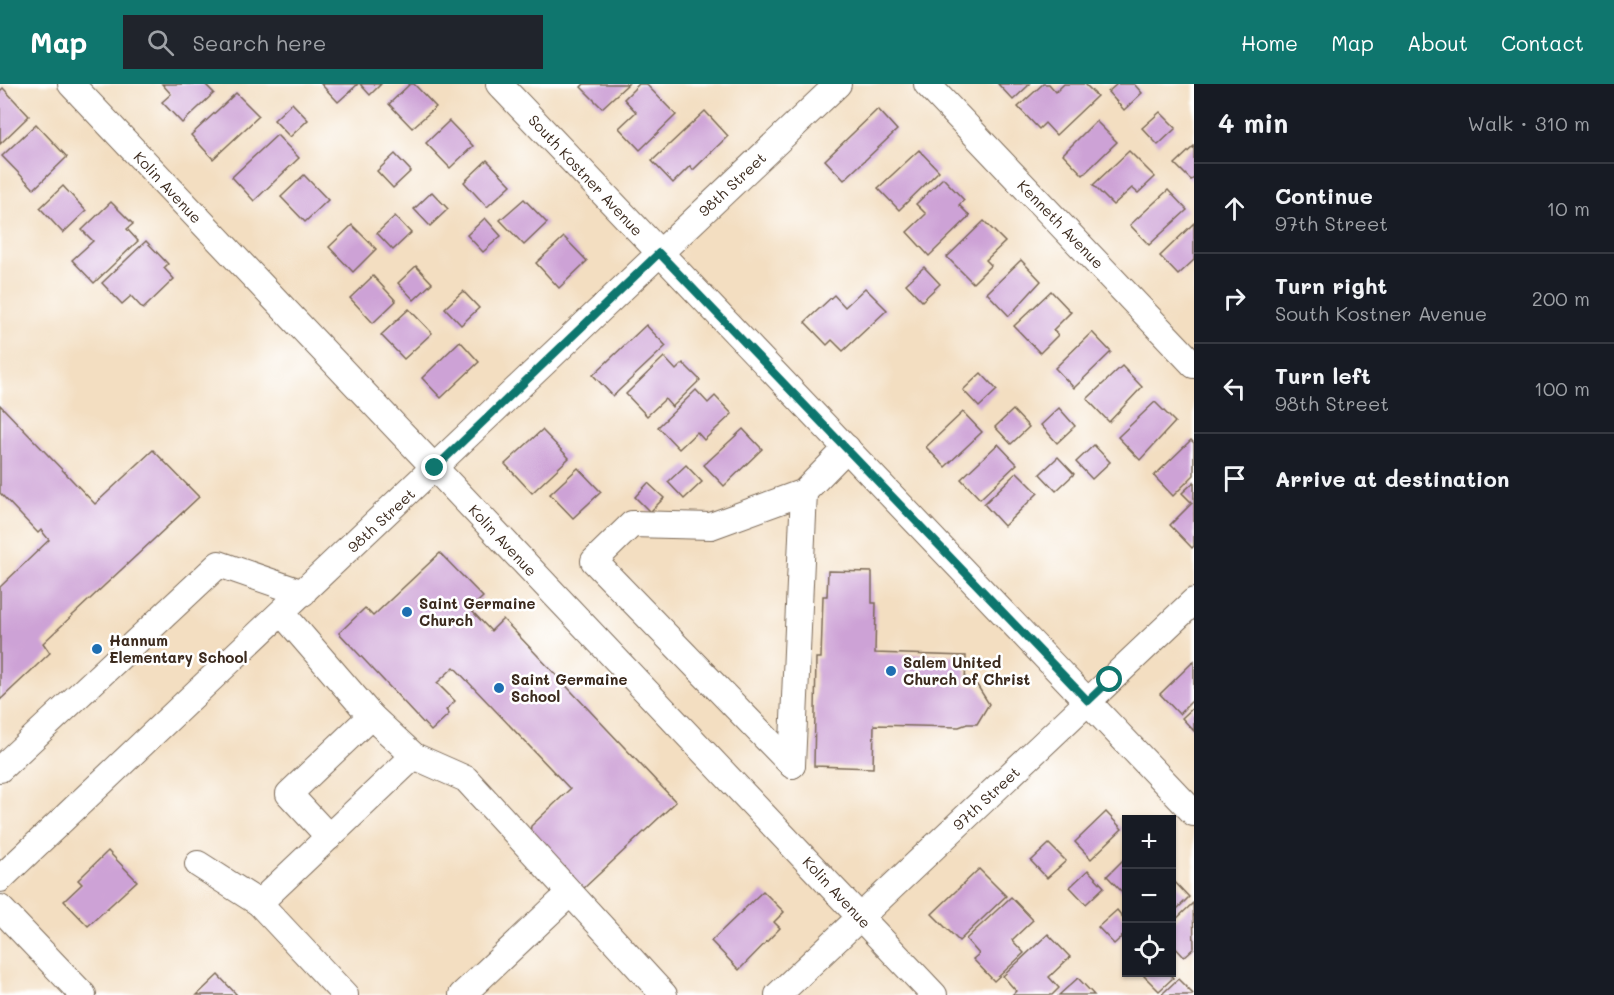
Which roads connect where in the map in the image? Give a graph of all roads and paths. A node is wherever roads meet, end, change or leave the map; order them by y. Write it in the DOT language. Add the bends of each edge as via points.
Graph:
graph roads {
  1 [pos="71,84"];
  2 [pos="500,84"];
  3 [pos="838,84"];
  4 [pos="927,84"];
  5 [pos="659,253"];
  6 [pos="1194,365"];
  7 [pos="847,448"];
  8 [pos="435,468"];
  9 [pos="804,492"];
  10 [pos="303,593"];
  11 [pos="1194,601"];
  12 [pos="282,613"];
  13 [pos="1088,701"];
  14 [pos="371,716"];
  15 [pos="414,756"];
  16 [pos="0,769"];
  17 [pos="1194,813"];
  18 [pos="329,837"];
  19 [pos="198,864"];
  20 [pos="0,879"];
  21 [pos="569,894"];
  22 [pos="259,903"];
  23 [pos="0,908"];
  24 [pos="860,917"];
  25 [pos="83,995"];
  26 [pos="345,995"];
  27 [pos="462,995"];
  28 [pos="664,995"];
  29 [pos="778,995"];
  30 [pos="934,995"];
  1 -- 8 [label="street, Kolin Avenue"];
  2 -- 5 [label="street, South Kostner Avenue"];
  3 -- 5 [label="street, 98th Street"];
  4 -- 6 [label="street, Kenneth Avenue"];
  5 -- 7 [label="street, South Kostner Avenue"];
  5 -- 8 [label="street, 98th Street"];
  7 -- 9 [label="street"];
  7 -- 13 [label="street, South Kostner Avenue"];
  8 -- 10 [label="street, 98th Street"];
  8 -- 24 [label="street, Kolin Avenue"];
  9 -- 9 [label="street" via="711,526 632,524 594,561 792,765"];
  10 -- 12 [label="street, 98th Street"];
  10 -- 16 [label="street" via="219,564"];
  11 -- 13 [label="street, 97th Street"];
  12 -- 14 [label="street"];
  12 -- 20 [label="street, 98th Street"];
  13 -- 17 [label="street, South Kostner Avenue"];
  13 -- 24 [label="street, 97th Street"];
  14 -- 15 [label="street"];
  14 -- 18 [label="street" via="289,794"];
  15 -- 18 [label="street"];
  15 -- 21 [label="street" via="466,779"];
  18 -- 22 [label="street"];
  19 -- 22 [label="street"];
  21 -- 27 [label="street"];
  21 -- 28 [label="street"];
  22 -- 26 [label="street"];
  23 -- 25 [label="street"];
  24 -- 29 [label="street, 97th Street"];
  24 -- 30 [label="street, Kolin Avenue"];
}
